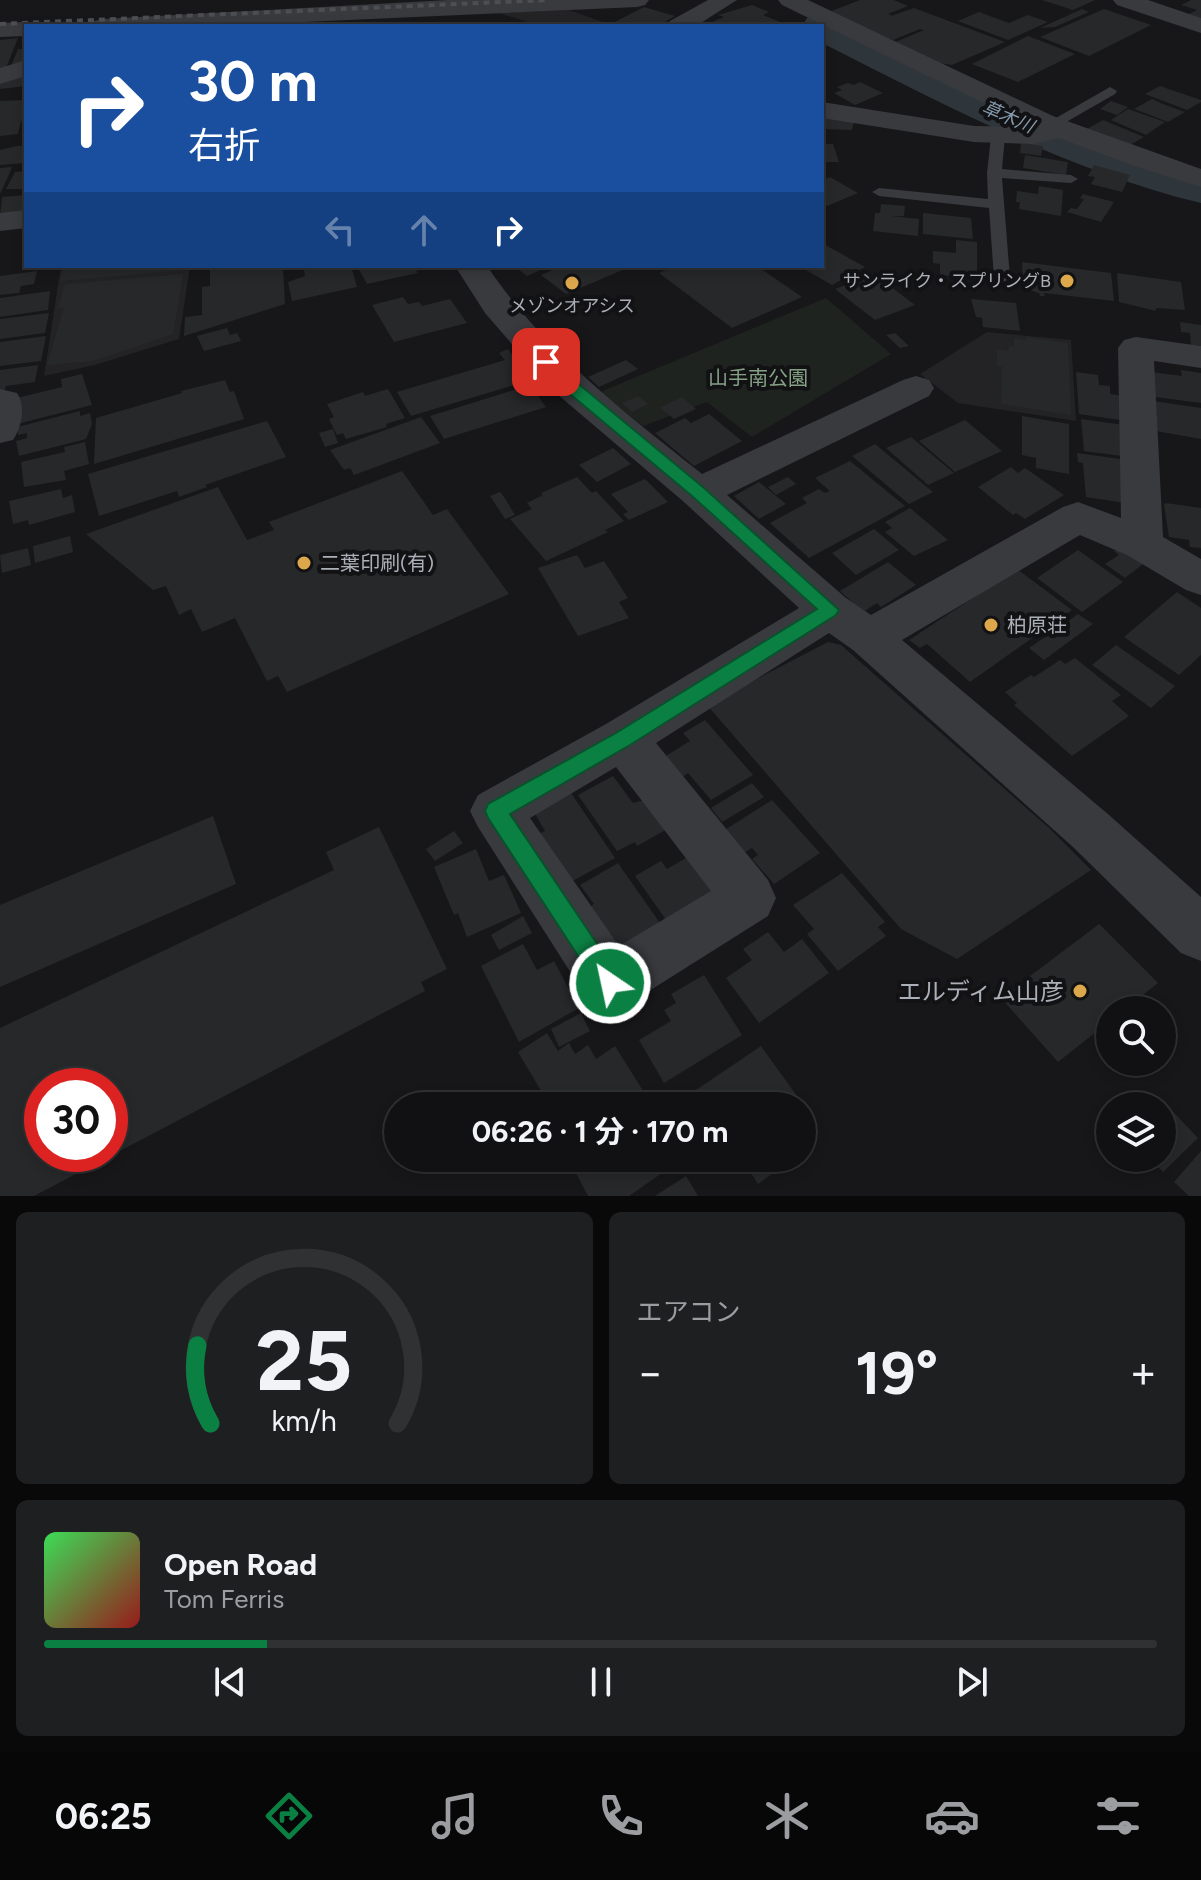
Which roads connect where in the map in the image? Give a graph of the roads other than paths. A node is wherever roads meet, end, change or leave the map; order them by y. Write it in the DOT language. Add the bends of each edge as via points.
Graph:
graph roads {
  1 [pos="637,0"];
  2 [pos="725,0"];
  3 [pos="790,0"];
  4 [pos="1125,0"];
  5 [pos="281,7"];
  6 [pos="341,11"];
  7 [pos="151,24"];
  8 [pos="372,24"];
  9 [pos="683,24"];
  10 [pos="1201,26"];
  11 [pos="24,29"];
  12 [pos="0,30"];
  13 [pos="24,69"];
  14 [pos="0,76"];
  15 [pos="24,91"];
  16 [pos="1110,91"];
  17 [pos="0,92"];
  18 [pos="824,110"];
  19 [pos="1050,131"];
  20 [pos="998,136"];
  21 [pos="994,173"];
  22 [pos="1201,178"];
  23 [pos="1071,179"];
  24 [pos="879,192"];
  25 [pos="998,204"];
  26 [pos="24,219"];
  27 [pos="0,222"];
  28 [pos="472,268"];
  29 [pos="1002,278"];
  30 [pos="1201,357"];
  31 [pos="916,388"];
  32 [pos="0,401"];
  33 [pos="0,431"];
  34 [pos="698,492"];
  35 [pos="1142,544"];
  36 [pos="1201,579"];
  37 [pos="850,624"];
  38 [pos="623,739"];
  39 [pos="1201,934"];
  1 -- 6 [label="street"];
  2 -- 9 [label="street"];
  3 -- 19 [label="street"];
  4 -- 10 [label="street"];
  5 -- 6 [label="street"];
  5 -- 7 [label="street"];
  6 -- 8 [label="street"];
  11 -- 12 [label="street"];
  13 -- 14 [label="street"];
  15 -- 17 [label="street"];
  16 -- 19 [label="lane"];
  18 -- 20 [label="street"];
  19 -- 20 [label="street"];
  19 -- 22 [label="street"];
  20 -- 21 [label="lane"];
  21 -- 23 [label="lane"];
  21 -- 25 [label="lane"];
  24 -- 25 [label="lane"];
  25 -- 29 [label="lane"];
  26 -- 27 [label="street"];
  28 -- 34 [label="street" via="497,306 563,380"];
  30 -- 35 [label="street" via="1136,348"];
  31 -- 34 [label="street"];
  32 -- 33 [label="street"];
  34 -- 37 [label="street"];
  35 -- 36 [label="street"];
  35 -- 37 [label="street" via="1078,517"];
  37 -- 38 [label="street"];
  37 -- 39 [label="street" via="1091,831"];
  38 -- 38 [label="street" via="496,811 610,983 749,898"];
}
